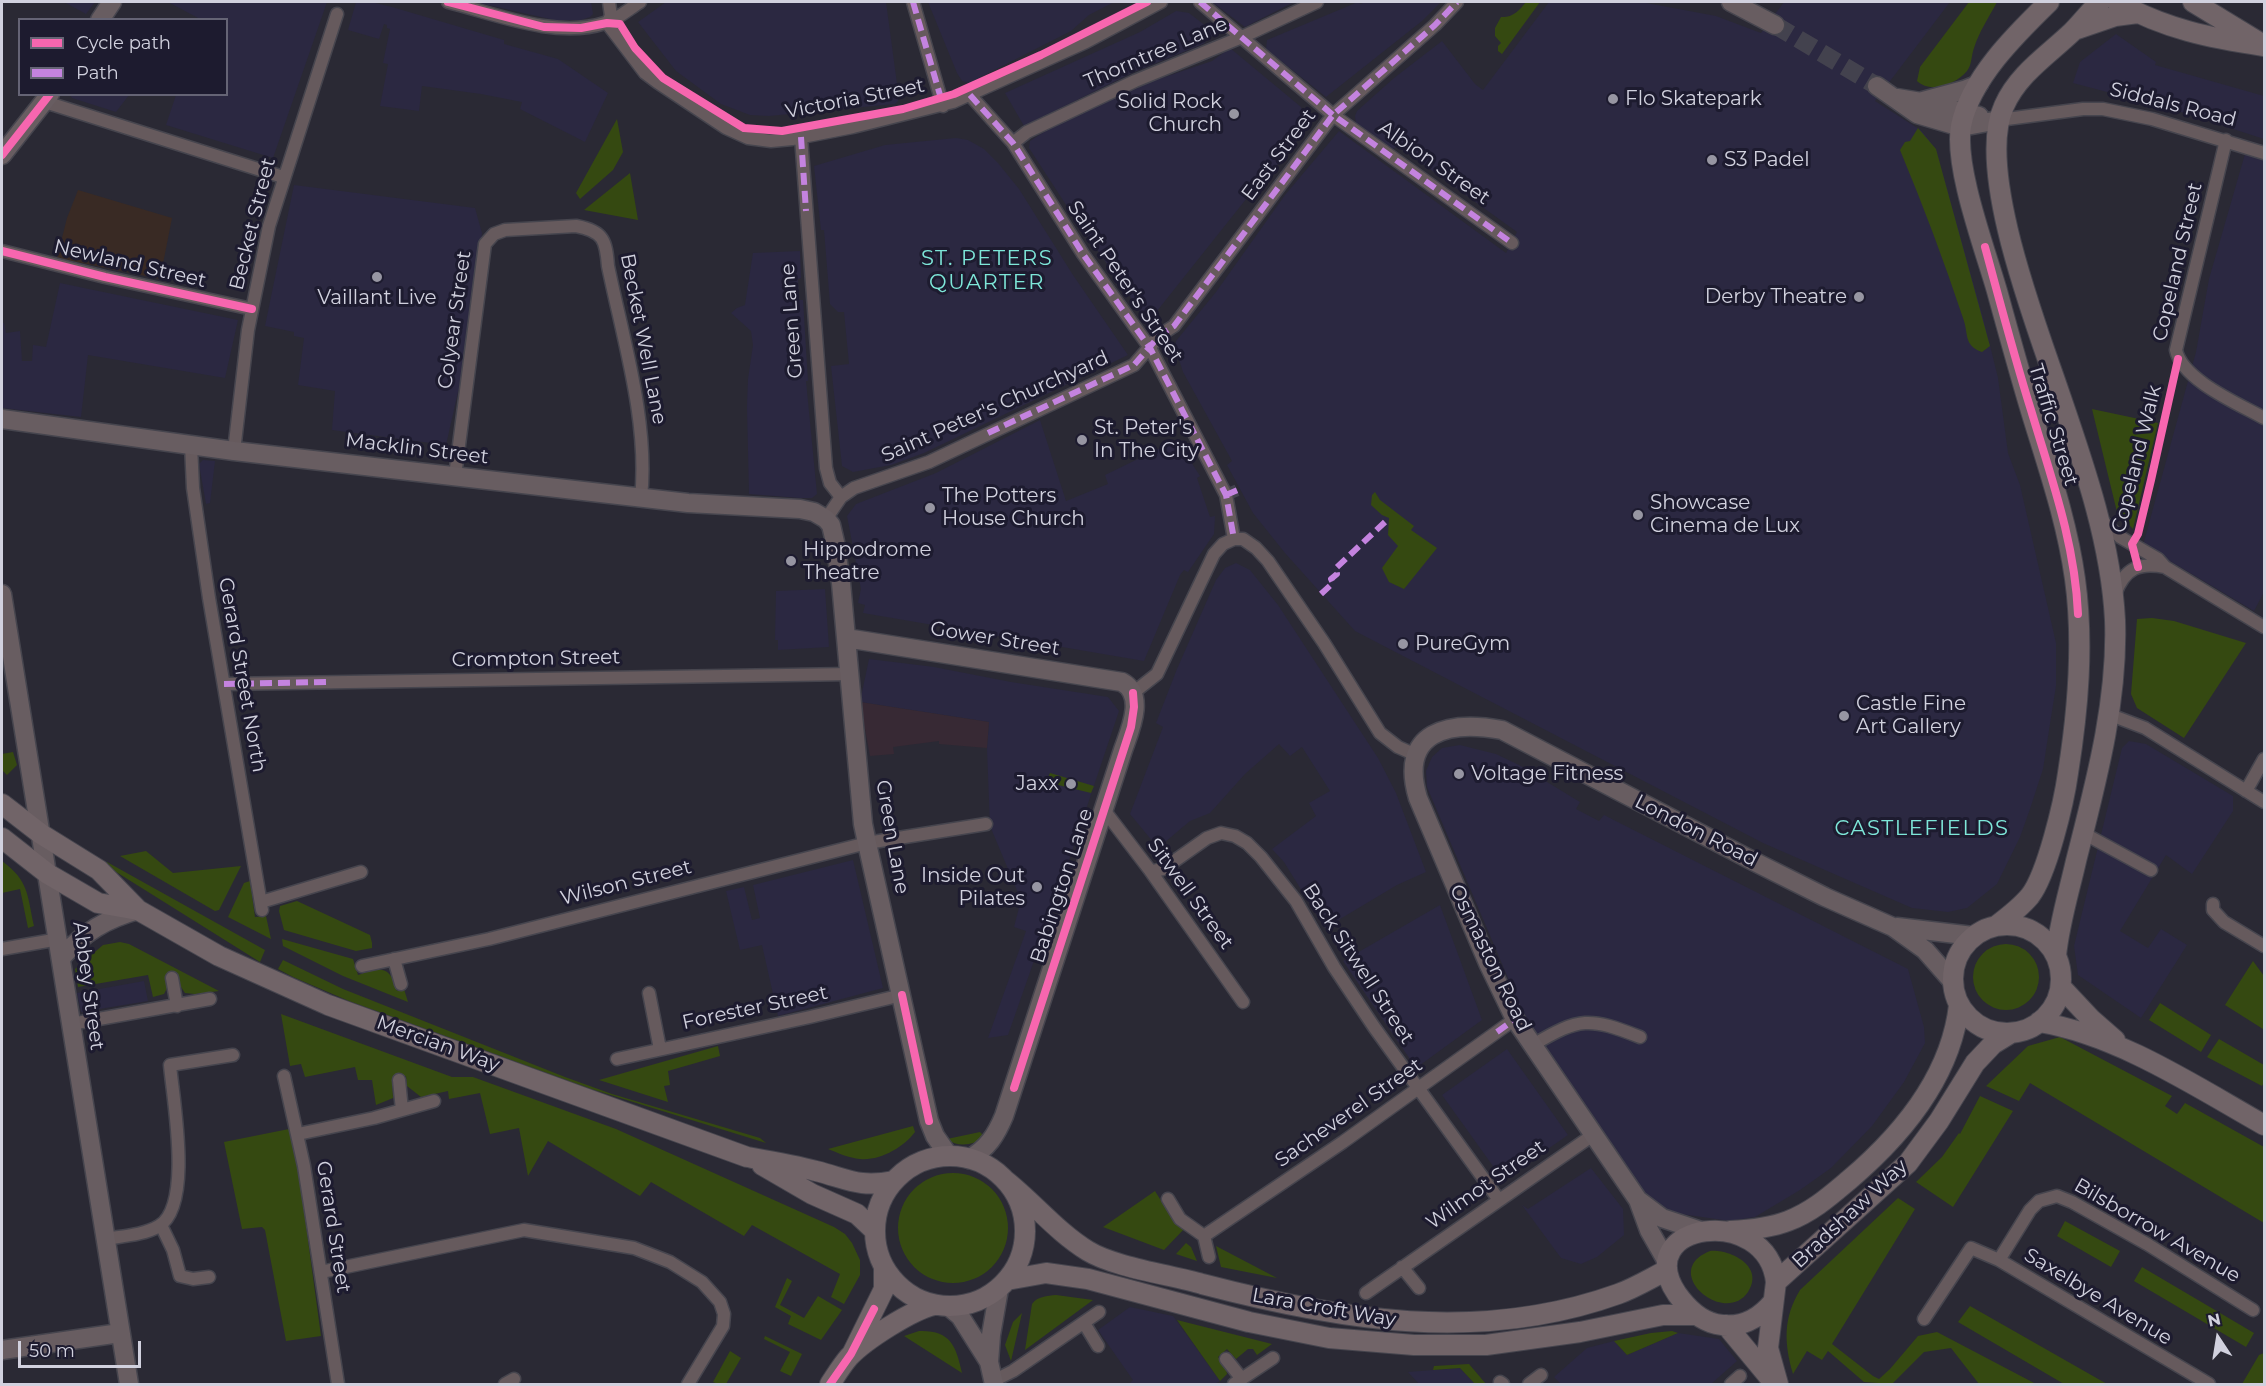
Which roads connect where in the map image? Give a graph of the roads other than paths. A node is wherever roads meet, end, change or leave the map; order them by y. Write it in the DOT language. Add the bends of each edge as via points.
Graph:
graph roads {
  1 [pos="112,2"];
  2 [pos="448,2"];
  3 [pos="609,2"];
  4 [pos="640,2"];
  5 [pos="913,2"];
  6 [pos="1161,2"];
  7 [pos="1200,2"];
  8 [pos="1317,2"];
  9 [pos="1457,2"];
  10 [pos="1731,2"];
  11 [pos="2031,2"];
  12 [pos="2049,2"];
  13 [pos="2100,2"];
  14 [pos="2117,2"];
  15 [pos="2193,2"];
  16 [pos="2138,13"];
  17 [pos="337,14"];
  18 [pos="101,18"];
  19 [pos="607,23"];
  20 [pos="1775,25"];
  21 [pos="2074,30"];
  22 [pos="2017,33"];
  23 [pos="1242,37"];
  24 [pos="2265,46"];
  25 [pos="1979,84"];
  26 [pos="1877,86"];
  27 [pos="970,95"];
  28 [pos="47,98"];
  29 [pos="1896,98"];
  30 [pos="1921,102"];
  31 [pos="943,106"];
  32 [pos="1333,115"];
  33 [pos="1999,120"];
  34 [pos="1963,121"];
  35 [pos="801,137"];
  36 [pos="2226,140"];
  37 [pos="1013,143"];
  38 [pos="2265,153"];
  39 [pos="2,155"];
  40 [pos="283,177"];
  41 [pos="556,227"];
  42 [pos="1512,243"];
  43 [pos="2,250"];
  44 [pos="252,309"];
  45 [pos="1150,348"];
  46 [pos="2265,418"];
  47 [pos="2,419"];
  48 [pos="191,445"];
  49 [pos="234,451"];
  50 [pos="455,476"];
  51 [pos="841,497"];
  52 [pos="641,498"];
  53 [pos="2097,516"];
  54 [pos="826,519"];
  55 [pos="1230,540"];
  56 [pos="2165,567"];
  57 [pos="2,594"];
  58 [pos="2114,596"];
  59 [pos="2265,627"];
  60 [pos="846,638"];
  61 [pos="849,674"];
  62 [pos="224,684"];
  63 [pos="1133,693"];
  64 [pos="2108,714"];
  65 [pos="1416,755"];
  66 [pos="2265,759"];
  67 [pos="2246,791"];
  68 [pos="2265,802"];
  69 [pos="2,804"];
  70 [pos="1104,810"];
  71 [pos="986,824"];
  72 [pos="2083,833"];
  73 [pos="41,834"];
  74 [pos="2,838"];
  75 [pos="867,843"];
  76 [pos="1149,868"];
  77 [pos="2151,870"];
  78 [pos="361,872"];
  79 [pos="48,874"];
  80 [pos="2213,904"];
  81 [pos="138,910"];
  82 [pos="1996,926"];
  83 [pos="1893,927"];
  84 [pos="1973,936"];
  85 [pos="2265,946"];
  86 [pos="60,948"];
  87 [pos="2,949"];
  88 [pos="2056,956"];
  89 [pos="394,959"];
  90 [pos="362,966"];
  91 [pos="172,978"];
  92 [pos="1953,982"];
  93 [pos="401,984"];
  94 [pos="2061,987"];
  95 [pos="650,993"];
  96 [pos="902,994"];
  97 [pos="210,999"];
  98 [pos="1243,1002"];
  99 [pos="1959,1005"];
  100 [pos="177,1006"];
  101 [pos="1515,1019"];
  102 [pos="2039,1023"];
  103 [pos="71,1024"];
  104 [pos="2011,1033"];
  105 [pos="1640,1038"];
  106 [pos="1533,1045"];
  107 [pos="660,1049"];
  108 [pos="2126,1049"];
  109 [pos="233,1055"];
  110 [pos="617,1059"];
  111 [pos="284,1076"];
  112 [pos="399,1080"];
  113 [pos="1418,1090"];
  114 [pos="434,1101"];
  115 [pos="402,1110"];
  116 [pos="2264,1123"];
  117 [pos="298,1134"];
  118 [pos="1593,1135"];
  119 [pos="747,1156"];
  120 [pos="949,1156"];
  121 [pos="969,1159"];
  122 [pos="1005,1180"];
  123 [pos="894,1181"];
  124 [pos="1168,1199"];
  125 [pos="1499,1200"];
  126 [pos="1638,1200"];
  127 [pos="161,1225"];
  128 [pos="874,1231"];
  129 [pos="1701,1231"];
  130 [pos="1727,1232"];
  131 [pos="1204,1236"];
  132 [pos="105,1239"];
  133 [pos="1209,1257"];
  134 [pos="1999,1260"];
  135 [pos="1667,1265"];
  136 [pos="884,1268"];
  137 [pos="1402,1268"];
  138 [pos="321,1272"];
  139 [pos="209,1276"];
  140 [pos="1776,1282"];
  141 [pos="1003,1285"];
  142 [pos="1419,1288"];
  143 [pos="1366,1293"];
  144 [pos="1773,1302"];
  145 [pos="941,1306"];
  146 [pos="2253,1310"];
  147 [pos="1099,1312"];
  148 [pos="1696,1315"];
  149 [pos="1924,1319"];
  150 [pos="1084,1323"];
  151 [pos="1726,1325"];
  152 [pos="120,1332"];
  153 [pos="1098,1346"];
  154 [pos="2,1350"];
  155 [pos="851,1354"];
  156 [pos="1273,1358"];
  157 [pos="1226,1359"];
  158 [pos="989,1362"];
  159 [pos="1540,1375"];
  160 [pos="1238,1382"];
  161 [pos="994,1383"];
  162 [pos="129,1384"];
  163 [pos="338,1384"];
  164 [pos="688,1384"];
  165 [pos="830,1384"];
  166 [pos="1529,1384"];
  167 [pos="1776,1384"];
  168 [pos="2209,1384"];
  1 -- 18 [label="street"];
  2 -- 19 [label="street" via="544,27 582,28"];
  3 -- 19 [label="street" via="611,16"];
  4 -- 19 [label="street"];
  5 -- 31 [label="street"];
  6 -- 27 [label="street, Victoria Street" via="1086,42"];
  7 -- 23 [label="street, Albion Street"];
  8 -- 23 [label="street, Thorntree Lane"];
  9 -- 32 [label="street, East Street"];
  10 -- 20 [label="street"];
  11 -- 22 [label="main road"];
  12 -- 22 [label="main road"];
  13 -- 21 [label="main road"];
  14 -- 16 [label="main road"];
  15 -- 24 [label="main road"];
  16 -- 21 [label="main road" via="2091,22"];
  16 -- 24 [label="main road" via="2209,38"];
  17 -- 40 [label="street, Becket Street"];
  19 -- 35 [label="street, Victoria Street" via="651,78 726,128 764,140"];
  21 -- 33 [label="main road, Traffic Street" via="2026,72"];
  22 -- 25 [label="main road, Traffic Street"];
  23 -- 32 [label="street, Albion Street"];
  23 -- 37 [label="street, Thorntree Lane" via="1135,81 1027,132"];
  25 -- 30 [label="street"];
  25 -- 34 [label="main road, Traffic Street"];
  26 -- 29 [label="street"];
  27 -- 31 [label="street, Victoria Street"];
  27 -- 37 [label="street, Saint Peter's Street"];
  28 -- 39 [label="street"];
  28 -- 40 [label="street"];
  29 -- 30 [label="street"];
  29 -- 34 [label="street" via="1917,114"];
  30 -- 34 [label="street"];
  31 -- 35 [label="street, Victoria Street"];
  32 -- 42 [label="street, Albion Street"];
  32 -- 45 [label="street, East Street" via="1233,258"];
  33 -- 34 [label="street, Siddals Road"];
  33 -- 36 [label="street, Siddals Road" via="2103,109"];
  33 -- 53 [label="main road, Traffic Street" via="1996,156 2000,198"];
  34 -- 82 [label="main road, Traffic Street" via="1960,153 2066,528 2079,624 2078,700 2061,811 2036,887"];
  35 -- 51 [label="street, Green Lane" via="826,468 830,483"];
  36 -- 38 [label="street, Siddals Road"];
  36 -- 46 [label="street, Copeland Street" via="2176,350 2190,374"];
  37 -- 45 [label="street, Saint Peter's Street" via="1083,254"];
  40 -- 44 [label="street, Becket Street"];
  41 -- 50 [label="street, Colyear Street" via="505,230 494,234 485,244"];
  41 -- 52 [label="street, Becket Well Lane" via="586,228 604,240 638,408"];
  43 -- 44 [label="street, Newland Street"];
  44 -- 49 [label="street, Becket Street"];
  45 -- 51 [label="street, Saint Peter's Churchyard" via="1134,365 919,466 854,488"];
  45 -- 55 [label="street, Saint Peter's Street" via="1226,495"];
  47 -- 48 [label="street, Macklin Street"];
  48 -- 49 [label="street, Macklin Street"];
  48 -- 62 [label="street, Gerard Street North" via="193,488"];
  49 -- 50 [label="street, Macklin Street"];
  50 -- 52 [label="street, Macklin Street"];
  51 -- 54 [label="street, Saint Peter's Churchyard"];
  52 -- 54 [label="street, Macklin Street" via="800,509"];
  53 -- 56 [label="street"];
  53 -- 58 [label="main road, Traffic Street"];
  54 -- 60 [label="street, Green Lane" via="835,542"];
  55 -- 63 [label="street" via="1210,560 1157,674"];
  55 -- 65 [label="street" via="1243,539 1268,561 1380,733"];
  56 -- 58 [label="street" via="2146,564 2134,568"];
  56 -- 59 [label="street"];
  57 -- 73 [label="street, Abbey Street"];
  58 -- 64 [label="main road, Traffic Street" via="2114,659"];
  60 -- 61 [label="street, Green Lane"];
  60 -- 63 [label="street, Gower Street" via="1122,682"];
  61 -- 62 [label="street, Crompton Street"];
  61 -- 75 [label="street, Green Lane"];
  62 -- 78 [label="street, Gerard Street North" via="262,906"];
  63 -- 70 [label="street, Babington Lane" via="1131,727"];
  64 -- 67 [label="street" via="2145,728"];
  64 -- 72 [label="main road, Traffic Street"];
  65 -- 83 [label="street, London Road" via="1426,741 1451,728 1502,730 1755,862"];
  65 -- 101 [label="street, Osmaston Road" via="1412,776 1418,798"];
  66 -- 67 [label="street"];
  67 -- 68 [label="street"];
  69 -- 73 [label="main road, Mercian Way"];
  70 -- 76 [label="street, Sitwell Street"];
  70 -- 121 [label="street, Babington Lane" via="1004,1116 996,1136"];
  71 -- 75 [label="street, Wilson Street"];
  72 -- 77 [label="street"];
  72 -- 88 [label="main road, Traffic Street"];
  73 -- 79 [label="street, Abbey Street"];
  73 -- 81 [label="main road, Mercian Way" via="99,870"];
  74 -- 79 [label="main road, Mercian Way"];
  75 -- 89 [label="street, Wilson Street" via="489,939"];
  75 -- 96 [label="street, Green Lane"];
  76 -- 98 [label="street, Sitwell Street"];
  76 -- 113 [label="street, Back Sitwell Street" via="1162,869 1214,834 1227,834 1247,843 1283,882 1347,987"];
  79 -- 81 [label="main road, Mercian Way" via="98,903"];
  79 -- 86 [label="street, Abbey Street"];
  80 -- 85 [label="street" via="2213,910 2224,922"];
  81 -- 86 [label="street" via="109,918"];
  81 -- 119 [label="main road, Mercian Way" via="219,956 328,1005"];
  82 -- 84 [label="main road"];
  82 -- 88 [label="main road" via="2014,925 2031,930 2046,941"];
  83 -- 84 [label="street, London Road"];
  83 -- 92 [label="street, London Road" via="1925,950"];
  84 -- 92 [label="main road" via="1957,957"];
  86 -- 87 [label="street"];
  86 -- 103 [label="street, Abbey Street"];
  88 -- 94 [label="main road"];
  89 -- 90 [label="street, Wilson Street"];
  89 -- 93 [label="street"];
  91 -- 100 [label="street"];
  92 -- 99 [label="main road"];
  94 -- 102 [label="main road" via="2053,1008"];
  94 -- 108 [label="main road"];
  95 -- 107 [label="street"];
  96 -- 107 [label="street, Forester Street"];
  96 -- 120 [label="street, Green Lane" via="929,1121"];
  97 -- 100 [label="street"];
  99 -- 104 [label="main road" via="1974,1022"];
  99 -- 130 [label="main road, Bradshaw Way" via="1956,1029 1940,1070 1908,1121 1876,1157 1823,1203 1796,1218"];
  100 -- 103 [label="street"];
  101 -- 106 [label="street, Osmaston Road"];
  101 -- 113 [label="street, Sacheverel Street"];
  102 -- 104 [label="main road"];
  102 -- 108 [label="main road" via="2065,1027"];
  103 -- 132 [label="street, Abbey Street"];
  104 -- 140 [label="main road, Bradshaw Way" via="1993,1044 1976,1063 1908,1163"];
  105 -- 106 [label="street" via="1608,1024 1584,1022 1564,1027"];
  106 -- 118 [label="street, Osmaston Road"];
  107 -- 110 [label="street, Forester Street"];
  108 -- 116 [label="main road"];
  109 -- 127 [label="street" via="170,1065 180,1157 177,1192 170,1215"];
  111 -- 117 [label="street, Gerard Street"];
  112 -- 115 [label="street"];
  113 -- 125 [label="street, Back Sitwell Street"];
  113 -- 131 [label="street, Sacheverel Street"];
  114 -- 115 [label="street"];
  115 -- 117 [label="street"];
  117 -- 138 [label="street, Gerard Street"];
  118 -- 125 [label="street, Wilmot Street"];
  118 -- 126 [label="street, Osmaston Road"];
  119 -- 123 [label="main road, Mercian Way" via="855,1184"];
  119 -- 128 [label="main road, Mercian Way" via="812,1194 857,1214"];
  120 -- 121 [label="main road"];
  120 -- 123 [label="main road" via="915,1165"];
  121 -- 122 [label="main road"];
  122 -- 135 [label="main road, Lara Croft Way" via="1090,1252 1113,1261 1234,1292 1363,1318 1430,1324 1517,1318 1621,1293"];
  122 -- 141 [label="main road" via="1020,1206 1025,1225 1021,1254"];
  123 -- 128 [label="main road" via="880,1205"];
  124 -- 131 [label="street" via="1180,1219"];
  125 -- 137 [label="street, Wilmot Street"];
  126 -- 129 [label="street, Osmaston Road" via="1662,1218"];
  126 -- 135 [label="street, Osmaston Road"];
  127 -- 132 [label="street"];
  127 -- 139 [label="street" via="180,1276"];
  128 -- 136 [label="main road"];
  129 -- 130 [label="main road"];
  129 -- 135 [label="main road" via="1677,1243"];
  130 -- 140 [label="main road" via="1758,1248 1771,1264"];
  131 -- 133 [label="street"];
  132 -- 152 [label="street, Abbey Street"];
  134 -- 146 [label="street, Bilsborrow Avenue" via="2030,1210 2039,1201 2057,1196 2146,1244"];
  134 -- 149 [label="street, Saxelbye Avenue" via="1971,1248"];
  134 -- 168 [label="street, Saxelbye Avenue"];
  135 -- 148 [label="main road" via="1677,1293"];
  136 -- 145 [label="main road" via="906,1293"];
  136 -- 155 [label="main road" via="884,1289"];
  137 -- 142 [label="street"];
  137 -- 143 [label="street, Wilmot Street"];
  138 -- 163 [label="street, Gerard Street"];
  138 -- 164 [label="street" via="525,1230 634,1248 702,1282 716,1297 724,1314 723,1326"];
  140 -- 144 [label="main road"];
  141 -- 145 [label="main road" via="974,1302"];
  141 -- 148 [label="main road, Lara Croft Way" via="1046,1273 1088,1279 1249,1322 1329,1338 1414,1345 1486,1345 1580,1332 1657,1315"];
  141 -- 158 [label="street"];
  144 -- 151 [label="main road" via="1752,1320"];
  144 -- 167 [label="main road" via="1768,1348"];
  145 -- 155 [label="main road" via="909,1314"];
  145 -- 158 [label="street" via="964,1321"];
  147 -- 150 [label="street"];
  148 -- 151 [label="main road"];
  150 -- 153 [label="street"];
  150 -- 161 [label="street"];
  151 -- 167 [label="main road"];
  152 -- 154 [label="street"];
  152 -- 162 [label="street, Abbey Street"];
  155 -- 165 [label="main road"];
  156 -- 160 [label="street"];
  157 -- 160 [label="street"];
  158 -- 161 [label="street"];
  159 -- 166 [label="street"];
}
